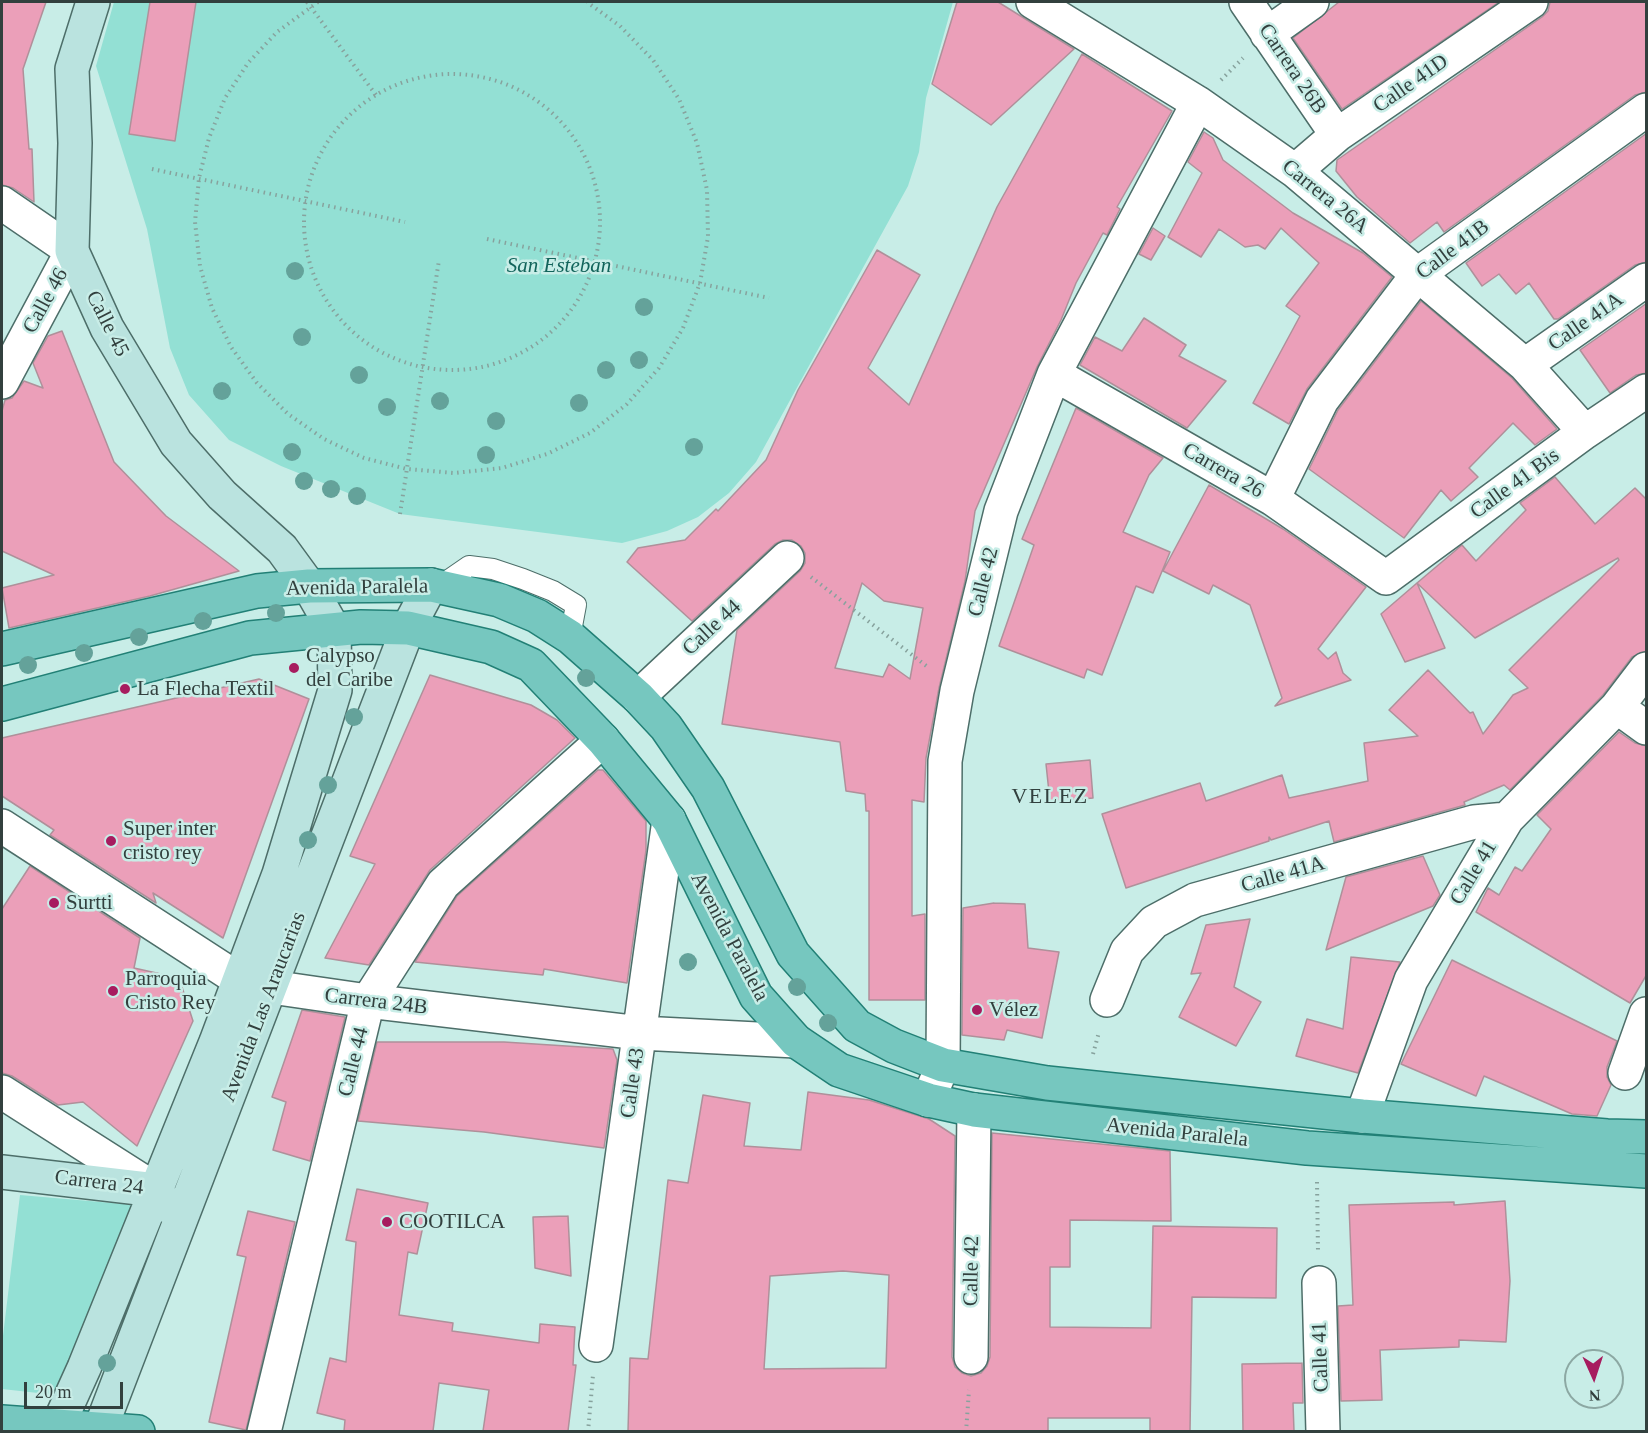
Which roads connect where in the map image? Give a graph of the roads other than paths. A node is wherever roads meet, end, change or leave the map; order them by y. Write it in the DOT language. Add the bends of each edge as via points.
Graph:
graph roads {
  1 [pos="93,2"];
  2 [pos="1033,2"];
  3 [pos="1246,2"];
  4 [pos="1311,2"];
  5 [pos="1531,2"];
  6 [pos="1267,34"];
  7 [pos="1198,104"];
  8 [pos="1647,110"];
  9 [pos="1337,135"];
  10 [pos="1295,171"];
  11 [pos="2,203"];
  12 [pos="72,251"];
  13 [pos="1418,274"];
  14 [pos="1647,280"];
  15 [pos="1525,365"];
  16 [pos="1054,374"];
  17 [pos="2,382"];
  18 [pos="1647,391"];
  19 [pos="1585,432"];
  20 [pos="1273,499"];
  21 [pos="787,558"];
  22 [pos="1386,578"];
  23 [pos="309,586"];
  24 [pos="436,586"];
  25 [pos="408,628"];
  26 [pos="334,630"];
  27 [pos="2,649"];
  28 [pos="1647,669"];
  29 [pos="638,697"];
  30 [pos="2,704"];
  31 [pos="1617,707"];
  32 [pos="1647,728"];
  33 [pos="603,740"];
  34 [pos="1507,819"];
  35 [pos="669,820"];
  36 [pos="2,826"];
  37 [pos="238,979"];
  38 [pos="271,987"];
  39 [pos="1107,1000"];
  40 [pos="368,1002"];
  41 [pos="1647,1014"];
  42 [pos="640,1033"];
  43 [pos="796,1041"];
  44 [pos="943,1065"];
  45 [pos="1625,1073"];
  46 [pos="2,1092"];
  47 [pos="928,1100"];
  48 [pos="974,1110"];
  49 [pos="1362,1116"];
  50 [pos="1647,1137"];
  51 [pos="1647,1171"];
  52 [pos="2,1172"];
  53 [pos="156,1190"];
  54 [pos="180,1224"];
  55 [pos="1319,1283"];
  56 [pos="596,1346"];
  57 [pos="971,1356"];
  58 [pos="2,1422"];
  59 [pos="58,1429"];
  60 [pos="101,1429"];
  61 [pos="138,1431"];
  62 [pos="264,1431"];
  63 [pos="1323,1431"];
  1 -- 12 [label="main road, Calle 45" via="72,69"];
  2 -- 7 [label="street, Carrera 26A"];
  3 -- 6 [label="street, Carrera 26B"];
  4 -- 6 [label="street"];
  5 -- 9 [label="street, Calle 41D"];
  6 -- 9 [label="street, Carrera 26B"];
  7 -- 10 [label="street, Carrera 26A"];
  7 -- 16 [label="street, Calle 42"];
  8 -- 13 [label="street, Calle 41B"];
  9 -- 10 [label="street, Calle 41D"];
  10 -- 13 [label="street, Carrera 26A"];
  11 -- 12 [label="street"];
  12 -- 17 [label="street, Calle 46"];
  12 -- 23 [label="main road, Calle 45" via="107,328 176,443 222,495 282,549"];
  13 -- 15 [label="street, Carrera 26A"];
  13 -- 20 [label="street, Calle 41B" via="1322,400"];
  14 -- 15 [label="street, Calle 41A"];
  15 -- 19 [label="street, Carrera 26A"];
  16 -- 20 [label="street, Carrera 26"];
  16 -- 44 [label="street, Calle 42" via="1001,511 957,691 945,762"];
  18 -- 19 [label="street, Calle 41 Bis"];
  19 -- 22 [label="street, Calle 41 Bis"];
  20 -- 22 [label="street, Carrera 26"];
  21 -- 29 [label="street, Calle 44"];
  23 -- 24 [label="main road, Avenida Paralela"];
  23 -- 26 [label="main road, Avenida Las Araucarias"];
  23 -- 27 [label="main road, Avenida Paralela" via="257,591"];
  24 -- 25 [label="main road, Avenida Las Araucarias"];
  24 -- 29 [label="main road, Avenida Paralela" via="499,600 537,616 570,637"];
  25 -- 26 [label="main road, Avenida Paralela"];
  25 -- 33 [label="main road, Avenida Paralela" via="491,647 531,665"];
  25 -- 38 [label="main road, Avenida Las Araucarias"];
  26 -- 30 [label="main road, Avenida Paralela" via="250,638"];
  26 -- 37 [label="main road, Avenida Las Araucarias" via="335,690 279,874"];
  28 -- 31 [label="street, Calle 41"];
  29 -- 44 [label="main road, Avenida Paralela" via="666,727 708,788 793,954 856,1026"];
  31 -- 32 [label="street"];
  31 -- 34 [label="street, Calle 41"];
  33 -- 35 [label="main road, Avenida Paralela"];
  33 -- 40 [label="street, Calle 44" via="443,884"];
  34 -- 39 [label="street, Calle 41A" via="1474,822 1195,900 1154,922 1127,951"];
  34 -- 49 [label="street, Calle 41" via="1411,980"];
  35 -- 42 [label="street, Calle 43"];
  35 -- 43 [label="main road, Avenida Paralela" via="756,996"];
  36 -- 37 [label="street, Carrera 24B"];
  37 -- 38 [label="street, Carrera 24B"];
  37 -- 53 [label="main road, Avenida Las Araucarias"];
  38 -- 40 [label="street, Carrera 24B"];
  38 -- 54 [label="main road, Avenida Las Araucarias"];
  40 -- 42 [label="street, Carrera 24B"];
  40 -- 62 [label="street, Calle 44"];
  41 -- 45 [label="street"];
  42 -- 43 [label="street, Carrera 24B"];
  42 -- 56 [label="street, Calle 43"];
  43 -- 47 [label="main road, Avenida Paralela" via="839,1070"];
  44 -- 47 [label="street, Calle 42"];
  44 -- 49 [label="main road, Avenida Paralela" via="1085,1088"];
  46 -- 53 [label="street"];
  47 -- 48 [label="main road, Avenida Paralela"];
  48 -- 51 [label="main road, Avenida Paralela" via="1317,1148"];
  48 -- 57 [label="street, Calle 42"];
  49 -- 50 [label="main road, Avenida Paralela"];
  52 -- 53 [label="main road, Carrera 24"];
  53 -- 54 [label="main road, Carrera 24"];
  53 -- 59 [label="main road, Avenida Las Araucarias"];
  54 -- 60 [label="main road, Avenida Las Araucarias"];
  55 -- 63 [label="street, Calle 41"];
  58 -- 59 [label="main road"];
  59 -- 60 [label="main road"];
  60 -- 61 [label="main road"];
}
